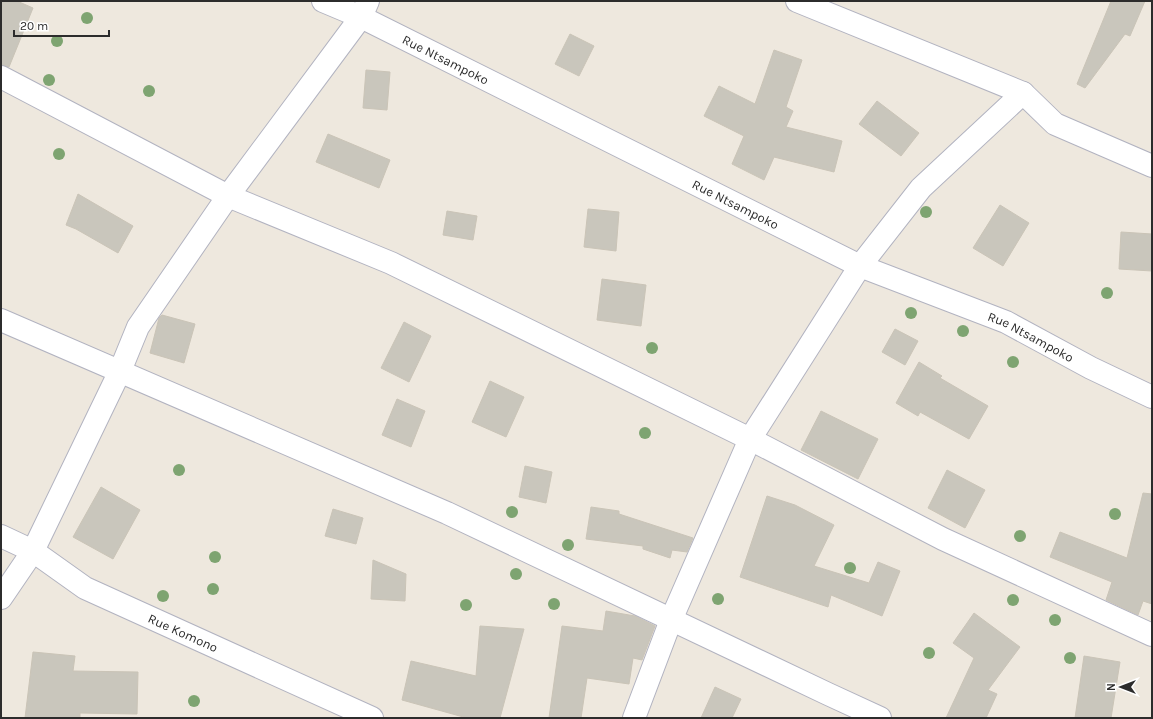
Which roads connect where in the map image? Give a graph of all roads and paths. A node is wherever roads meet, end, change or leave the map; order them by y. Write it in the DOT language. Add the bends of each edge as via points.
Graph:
graph roads {
  1 [pos="323,1"];
  2 [pos="797,1"];
  3 [pos="364,9"];
  4 [pos="1,77"];
  5 [pos="1023,93"];
  6 [pos="1152,166"];
  7 [pos="228,196"];
  8 [pos="860,266"];
  9 [pos="1,320"];
  10 [pos="120,371"];
  11 [pos="1152,397"];
  12 [pos="750,439"];
  13 [pos="1,536"];
  14 [pos="33,551"];
  15 [pos="1,598"];
  16 [pos="672,620"];
  17 [pos="1152,635"];
  18 [pos="372,718"];
  19 [pos="634,718"];
  20 [pos="880,718"];
  1 -- 3 [label="street, Rue Ntsampoko"];
  2 -- 5 [label="street"];
  3 -- 7 [label="street"];
  3 -- 8 [label="street, Rue Ntsampoko"];
  4 -- 7 [label="street"];
  5 -- 6 [label="street" via="1056,124"];
  5 -- 8 [label="street" via="921,188"];
  7 -- 10 [label="street" via="138,328"];
  7 -- 12 [label="street" via="391,263"];
  8 -- 11 [label="street, Rue Ntsampoko" via="1006,322 1091,368"];
  8 -- 12 [label="street"];
  9 -- 10 [label="street"];
  10 -- 14 [label="street"];
  10 -- 16 [label="street" via="447,513"];
  12 -- 16 [label="street"];
  12 -- 17 [label="street" via="943,539"];
  13 -- 14 [label="street, Rue Komono"];
  14 -- 15 [label="street"];
  14 -- 18 [label="street, Rue Komono" via="86,588"];
  16 -- 19 [label="street"];
  16 -- 20 [label="street"];
}
